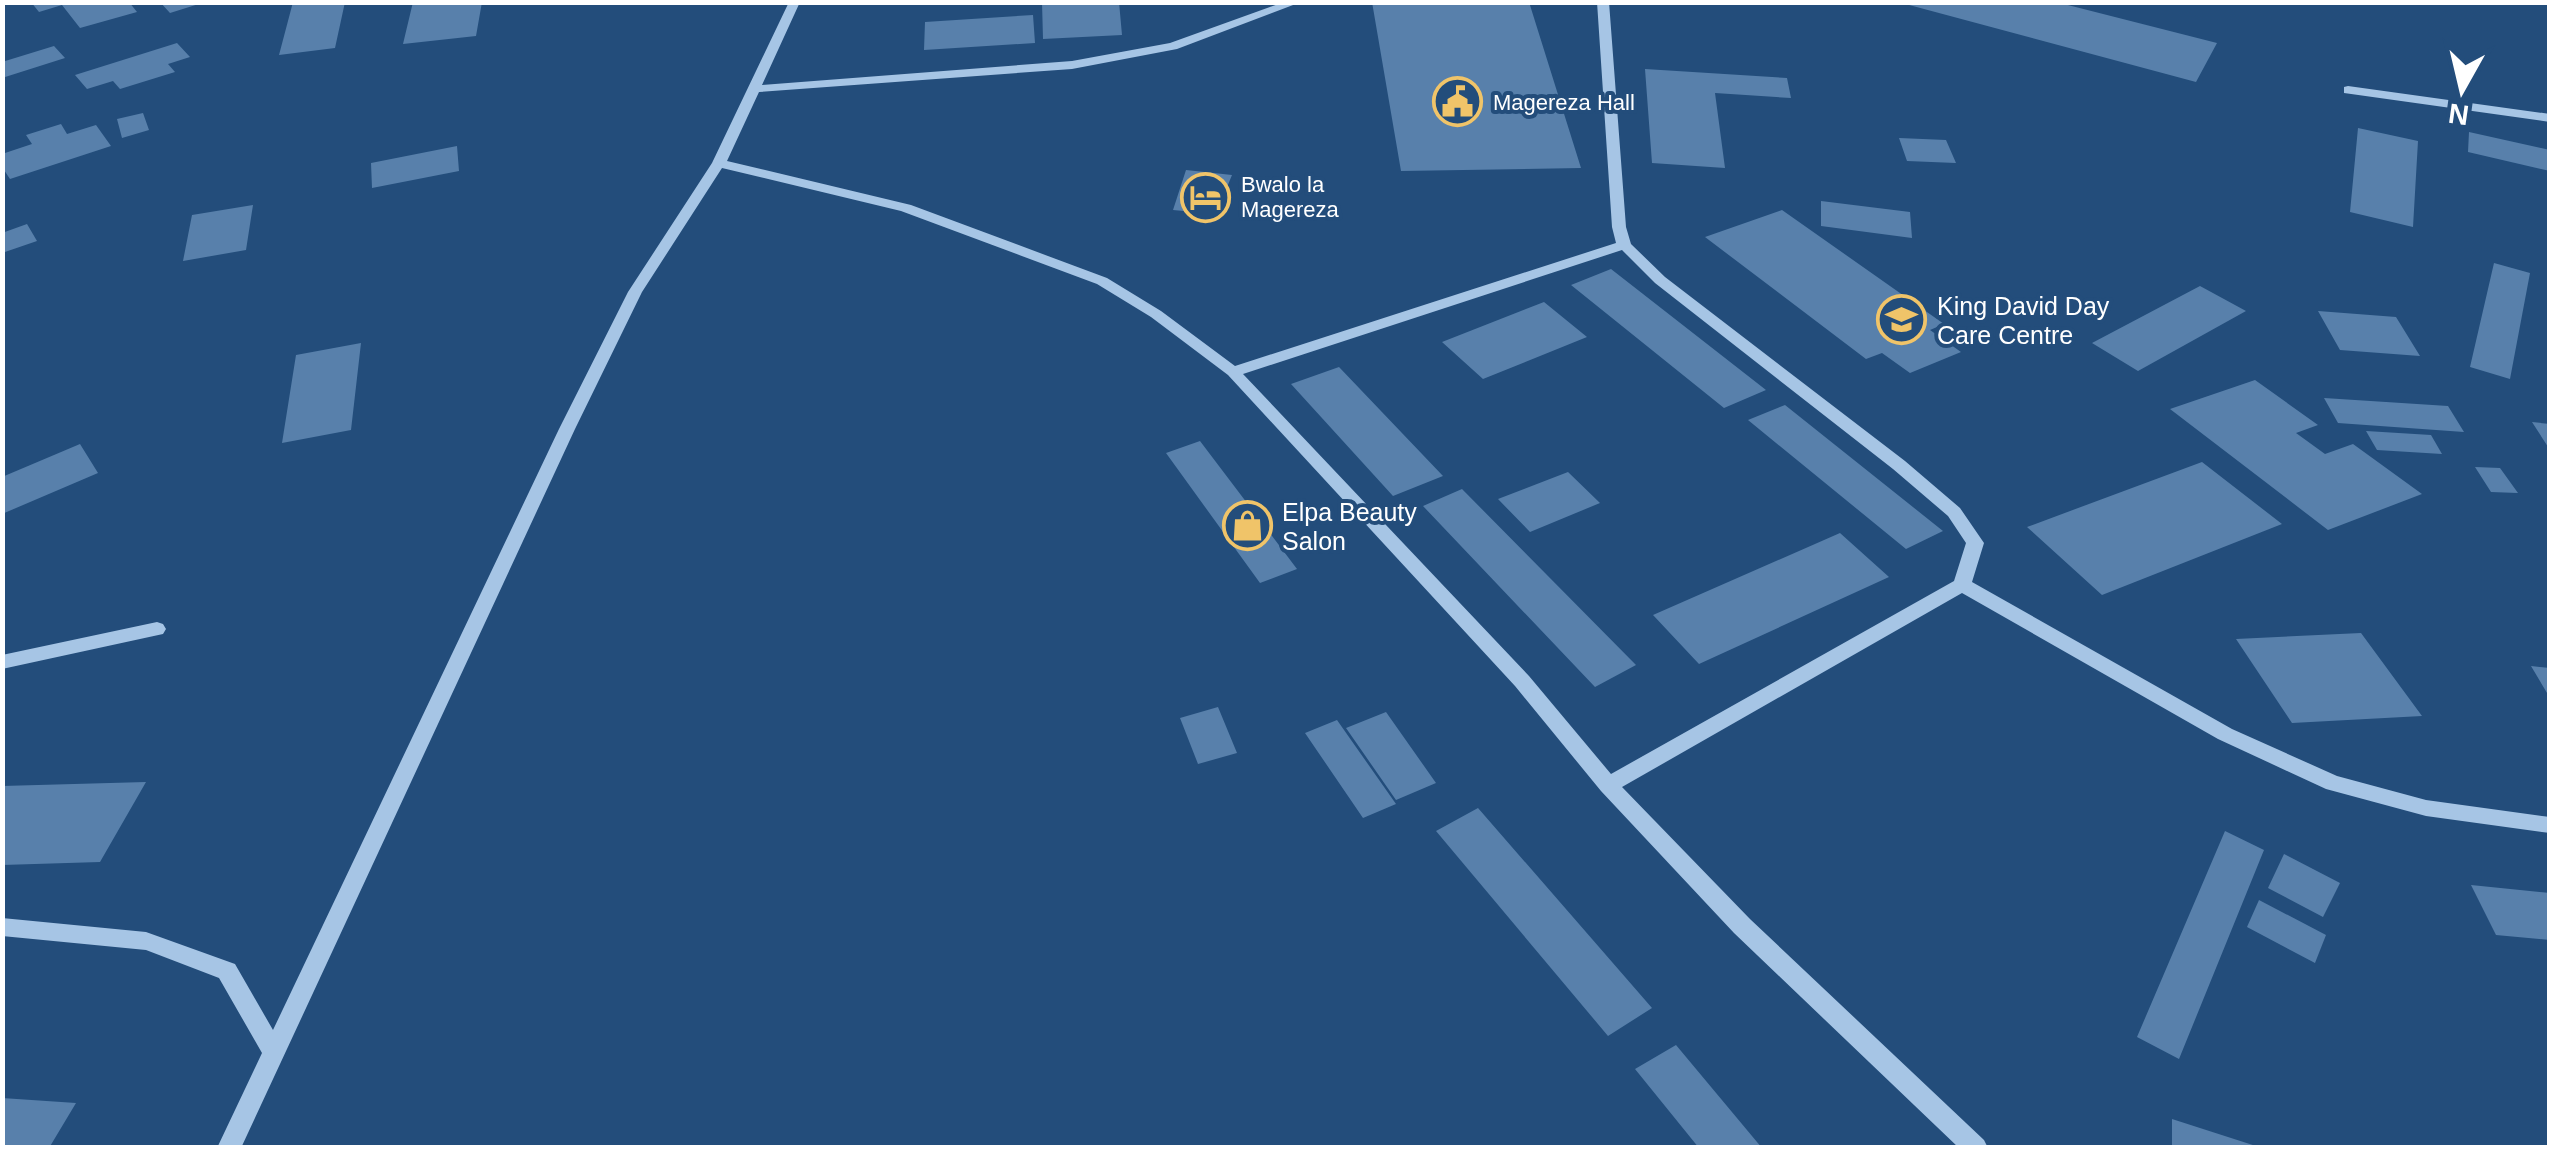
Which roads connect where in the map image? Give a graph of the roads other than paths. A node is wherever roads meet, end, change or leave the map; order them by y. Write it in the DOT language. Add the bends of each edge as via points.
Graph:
graph roads {
  1 [pos="795,2"];
  2 [pos="1296,2"];
  3 [pos="1603,2"];
  4 [pos="753,89"];
  5 [pos="2348,90"];
  6 [pos="2550,118"];
  7 [pos="719,163"];
  8 [pos="1624,246"];
  9 [pos="1233,372"];
  10 [pos="1962,586"];
  11 [pos="156,630"];
  12 [pos="4,660"];
  13 [pos="1608,785"];
  14 [pos="2550,826"];
  15 [pos="2,926"];
  16 [pos="272,1050"];
  17 [pos="228,1148"];
  18 [pos="1976,1148"];
  1 -- 4 [label="street"];
  2 -- 4 [label="street" via="1173,46 1072,65"];
  3 -- 8 [label="street"];
  4 -- 7 [label="street"];
  5 -- 6 [label="street"];
  7 -- 9 [label="street" via="906,208 1102,281"];
  7 -- 16 [label="street" via="635,292"];
  8 -- 9 [label="street"];
  8 -- 10 [label="street" via="1954,512 1974,543"];
  9 -- 13 [label="street" via="1522,681"];
  10 -- 13 [label="street"];
  10 -- 14 [label="street" via="2225,734 2332,783 2426,808"];
  11 -- 12 [label="street"];
  13 -- 18 [label="street" via="1742,926"];
  15 -- 16 [label="street" via="146,941 227,971"];
  16 -- 17 [label="street"];
}
